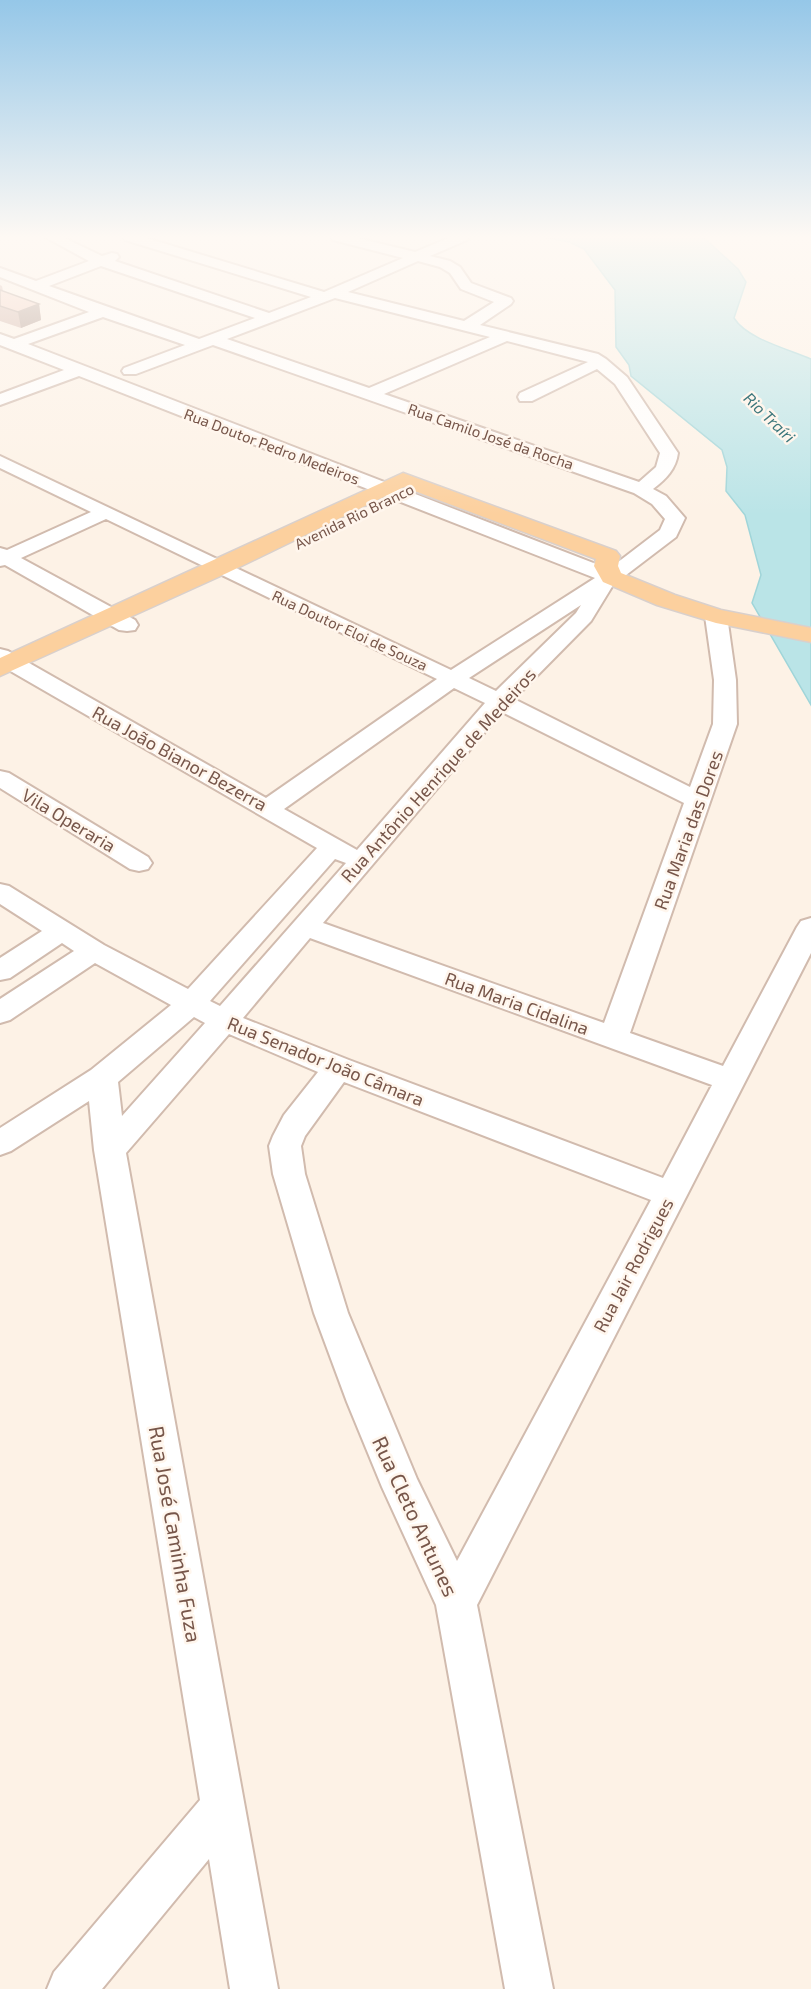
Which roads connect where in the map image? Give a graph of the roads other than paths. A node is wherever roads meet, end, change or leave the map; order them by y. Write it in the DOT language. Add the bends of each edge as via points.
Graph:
graph roads {
  1 [pos="55,330"];
  2 [pos="165,330"];
  3 [pos="238,330"];
  4 [pos="482,330"];
  5 [pos="41,335"];
  6 [pos="505,336"];
  7 [pos="7,342"];
  8 [pos="207,342"];
  9 [pos="60,343"];
  10 [pos="600,362"];
  11 [pos="110,363"];
  12 [pos="79,370"];
  13 [pos="130,371"];
  14 [pos="152,380"];
  15 [pos="370,394"];
  16 [pos="526,398"];
  17 [pos="0,400"];
  18 [pos="0,461"];
  19 [pos="396,484"];
  20 [pos="640,489"];
  21 [pos="107,512"];
  22 [pos="2,557"];
  23 [pos="226,571"];
  24 [pos="611,577"];
  25 [pos="716,616"];
  26 [pos="119,621"];
  27 [pos="811,635"];
  28 [pos="10,665"];
  29 [pos="452,679"];
  30 [pos="0,685"];
  31 [pos="500,701"];
  32 [pos="0,778"];
  33 [pos="699,801"];
  34 [pos="269,808"];
  35 [pos="333,846"];
  36 [pos="360,862"];
  37 [pos="139,863"];
  38 [pos="0,892"];
  39 [pos="304,926"];
  40 [pos="811,927"];
  41 [pos="63,930"];
  42 [pos="94,951"];
  43 [pos="0,971"];
  44 [pos="190,1005"];
  45 [pos="0,1013"];
  46 [pos="224,1021"];
  47 [pos="613,1038"];
  48 [pos="338,1068"];
  49 [pos="102,1078"];
  50 [pos="730,1080"];
  51 [pos="0,1143"];
  52 [pos="110,1150"];
  53 [pos="670,1194"];
  54 [pos="456,1603"];
  55 [pos="223,1807"];
  56 [pos="71,1989"];
  57 [pos="254,1989"];
  58 [pos="529,1989"];
  1 -- 5 [label="street"];
  2 -- 8 [label="street, Rua Camilo José da Rocha"];
  3 -- 8 [label="street"];
  4 -- 6 [label="street"];
  5 -- 7 [label="street"];
  5 -- 9 [label="street"];
  6 -- 10 [label="street"];
  6 -- 15 [label="street"];
  7 -- 12 [label="street, Rua Doutor Pedro Medeiros"];
  8 -- 13 [label="street"];
  8 -- 15 [label="street, Rua Camilo José da Rocha"];
  10 -- 16 [label="street"];
  10 -- 20 [label="street" via="635,399 669,453 662,472"];
  11 -- 13 [label="street"];
  12 -- 17 [label="street"];
  12 -- 19 [label="street, Rua Doutor Pedro Medeiros"];
  13 -- 14 [label="street"];
  15 -- 20 [label="street, Rua Camilo José da Rocha"];
  18 -- 21 [label="street, Rua Doutor Eloi de Souza"];
  19 -- 23 [label="main road, Avenida Rio Branco"];
  19 -- 24 [label="main road, Rua Doutor Pedro Medeiros" via="608,556 606,566"];
  20 -- 24 [label="street, Rua Camilo José da Rocha" via="672,512 673,525 669,533"];
  21 -- 22 [label="street"];
  21 -- 23 [label="street, Rua Doutor Eloi de Souza"];
  22 -- 26 [label="street"];
  23 -- 26 [label="main road, Avenida Rio Branco"];
  23 -- 29 [label="street, Rua Doutor Eloi de Souza"];
  24 -- 25 [label="main road"];
  24 -- 29 [label="street, Rua Antônio Henrique de Medeiros"];
  24 -- 31 [label="street, Rua Antônio Henrique de Medeiros" via="584,617"];
  25 -- 27 [label="main road"];
  25 -- 33 [label="street, Rua Maria das Dores" via="725,680 725,724"];
  26 -- 28 [label="main road, Avenida Rio Branco"];
  28 -- 30 [label="main road, Avenida Rio Branco"];
  28 -- 34 [label="street, Rua João Bianor Bezerra"];
  29 -- 31 [label="street, Rua Doutor Eloi de Souza"];
  29 -- 34 [label="street, Rua Antônio Henrique de Medeiros"];
  31 -- 33 [label="street, Rua Doutor Eloi de Souza"];
  31 -- 36 [label="street, Rua Antônio Henrique de Medeiros"];
  32 -- 37 [label="street, Vila Operaria"];
  33 -- 47 [label="street, Rua Maria das Dores"];
  34 -- 35 [label="street, Rua João Bianor Bezerra"];
  35 -- 36 [label="street, Rua João Bianor Bezerra"];
  35 -- 44 [label="street, Rua Antônio Henrique de Medeiros"];
  36 -- 39 [label="street, Rua Antônio Henrique de Medeiros"];
  38 -- 41 [label="street, Rua Senador João Câmara"];
  39 -- 46 [label="street, Rua Antônio Henrique de Medeiros"];
  39 -- 47 [label="street, Rua Maria Cidalina"];
  40 -- 50 [label="street, Rua Jair Rodrigues"];
  41 -- 42 [label="street, Rua Senador João Câmara"];
  41 -- 43 [label="street"];
  42 -- 44 [label="street, Rua Senador João Câmara"];
  42 -- 45 [label="street"];
  44 -- 46 [label="street, Rua Senador João Câmara"];
  44 -- 49 [label="street, Rua Antônio Henrique de Medeiros"];
  46 -- 48 [label="street, Rua Senador João Câmara"];
  46 -- 52 [label="street, Rua Antônio Henrique de Medeiros"];
  47 -- 50 [label="street, Rua Maria Cidalina"];
  48 -- 53 [label="street, Rua Senador João Câmara"];
  48 -- 54 [label="street, Rua Cleto Antunes" via="289,1136 285,1146 289,1174 331,1313 365,1402"];
  49 -- 51 [label="street, Rua Antônio Henrique de Medeiros"];
  49 -- 52 [label="street, Rua José Caminha Fuza"];
  50 -- 53 [label="street, Rua Jair Rodrigues"];
  52 -- 55 [label="street, Rua José Caminha Fuza"];
  53 -- 54 [label="street, Rua Jair Rodrigues"];
  54 -- 58 [label="street, Rua Cleto Antunes"];
  55 -- 56 [label="street"];
  55 -- 57 [label="street, Rua José Caminha Fuza"];
}
